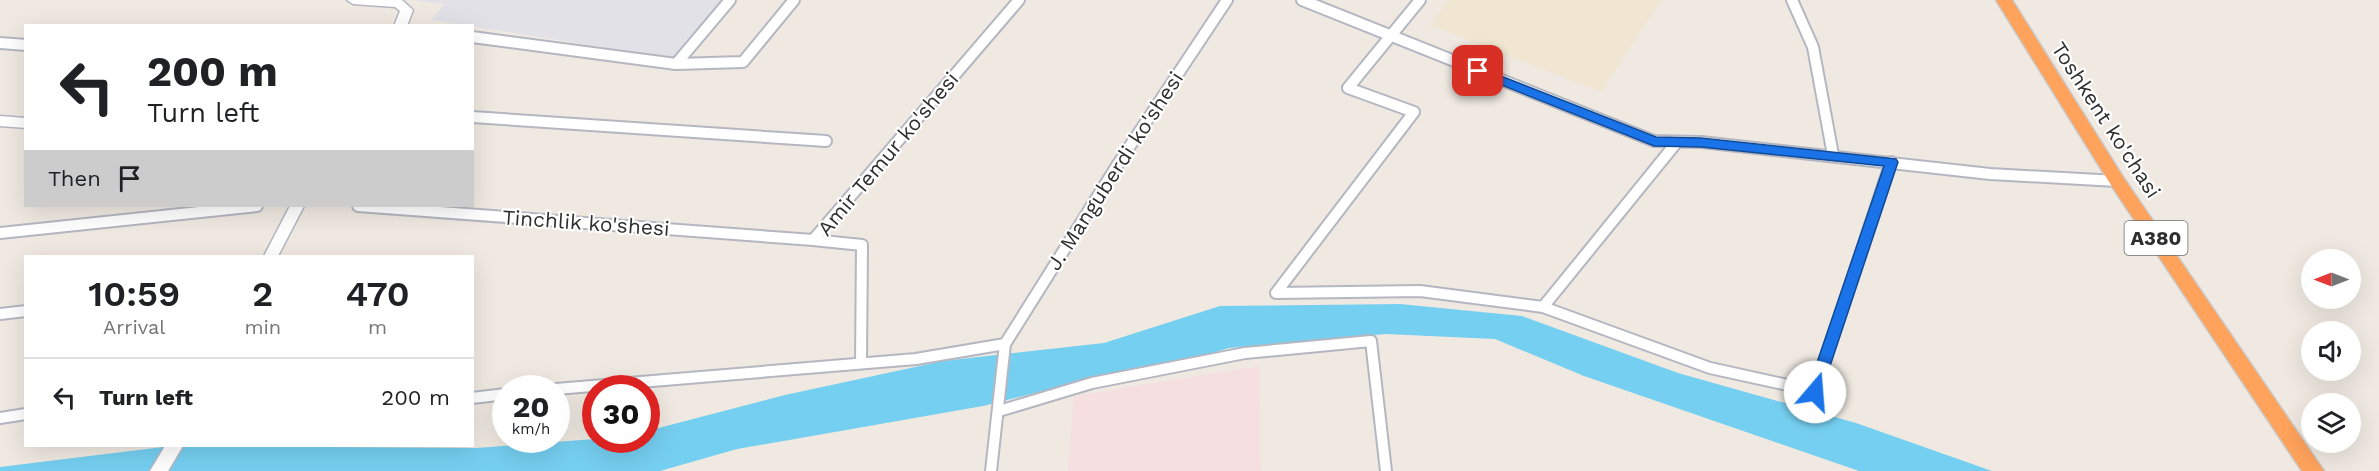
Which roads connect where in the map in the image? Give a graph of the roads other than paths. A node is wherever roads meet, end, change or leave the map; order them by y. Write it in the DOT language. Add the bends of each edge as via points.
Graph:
graph roads {
  1 [pos="353,0"];
  2 [pos="730,0"];
  3 [pos="794,0"];
  4 [pos="1019,0"];
  5 [pos="1227,0"];
  6 [pos="1302,0"];
  7 [pos="1420,0"];
  8 [pos="1792,0"];
  9 [pos="2004,0"];
  10 [pos="401,24"];
  11 [pos="1390,35"];
  12 [pos="474,37"];
  13 [pos="0,43"];
  14 [pos="24,45"];
  15 [pos="676,64"];
  16 [pos="474,117"];
  17 [pos="0,121"];
  18 [pos="24,123"];
  19 [pos="826,141"];
  20 [pos="1677,142"];
  21 [pos="1833,155"];
  22 [pos="1891,162"];
  23 [pos="2117,181"];
  24 [pos="247,207"];
  25 [pos="296,207"];
  26 [pos="371,207"];
  27 [pos="0,233"];
  28 [pos="813,240"];
  29 [pos="272,255"];
  30 [pos="1544,307"];
  31 [pos="24,311"];
  32 [pos="0,314"];
  33 [pos="1004,349"];
  34 [pos="861,363"];
  35 [pos="570,388"];
  36 [pos="492,396"];
  37 [pos="474,398"];
  38 [pos="999,407"];
  39 [pos="24,414"];
  40 [pos="0,418"];
  41 [pos="173,447"];
  42 [pos="159,471"];
  43 [pos="991,471"];
  44 [pos="1386,471"];
  45 [pos="2314,471"];
  1 -- 10 [label="street" via="398,3 407,10"];
  2 -- 15 [label="street"];
  3 -- 15 [label="street" via="744,62"];
  4 -- 28 [label="street, Amir Temur ko'shesi"];
  5 -- 33 [label="street, J. Manguberdi ko'shesi" via="1118,164"];
  6 -- 11 [label="street"];
  7 -- 11 [label="street"];
  8 -- 21 [label="street" via="1813,47"];
  9 -- 23 [label="highway, Toshkent ko'chasi / A380"];
  11 -- 20 [label="street" via="1654,141"];
  11 -- 30 [label="street" via="1348,88 1414,112 1276,293 1420,291"];
  12 -- 15 [label="street"];
  13 -- 14 [label="street"];
  16 -- 19 [label="street"];
  17 -- 18 [label="street"];
  20 -- 21 [label="street"];
  20 -- 30 [label="street"];
  21 -- 22 [label="street"];
  22 -- 23 [label="street" via="1990,174"];
  22 -- 30 [label="street" via="1815,392 1710,368"];
  23 -- 45 [label="highway, Toshkent ko'chasi / A380"];
  24 -- 27 [label="street"];
  25 -- 29 [label="street"];
  26 -- 28 [label="street, Tinchlik ko'shesi"];
  28 -- 34 [label="street, Amir Temur ko'shesi" via="862,246"];
  31 -- 32 [label="street"];
  33 -- 34 [label="street" via="905,362"];
  33 -- 38 [label="street"];
  34 -- 35 [label="street"];
  36 -- 37 [label="street"];
  38 -- 43 [label="street"];
  38 -- 44 [label="street" via="1092,383 1245,353 1371,341"];
  39 -- 40 [label="street"];
  41 -- 42 [label="street"];
}
